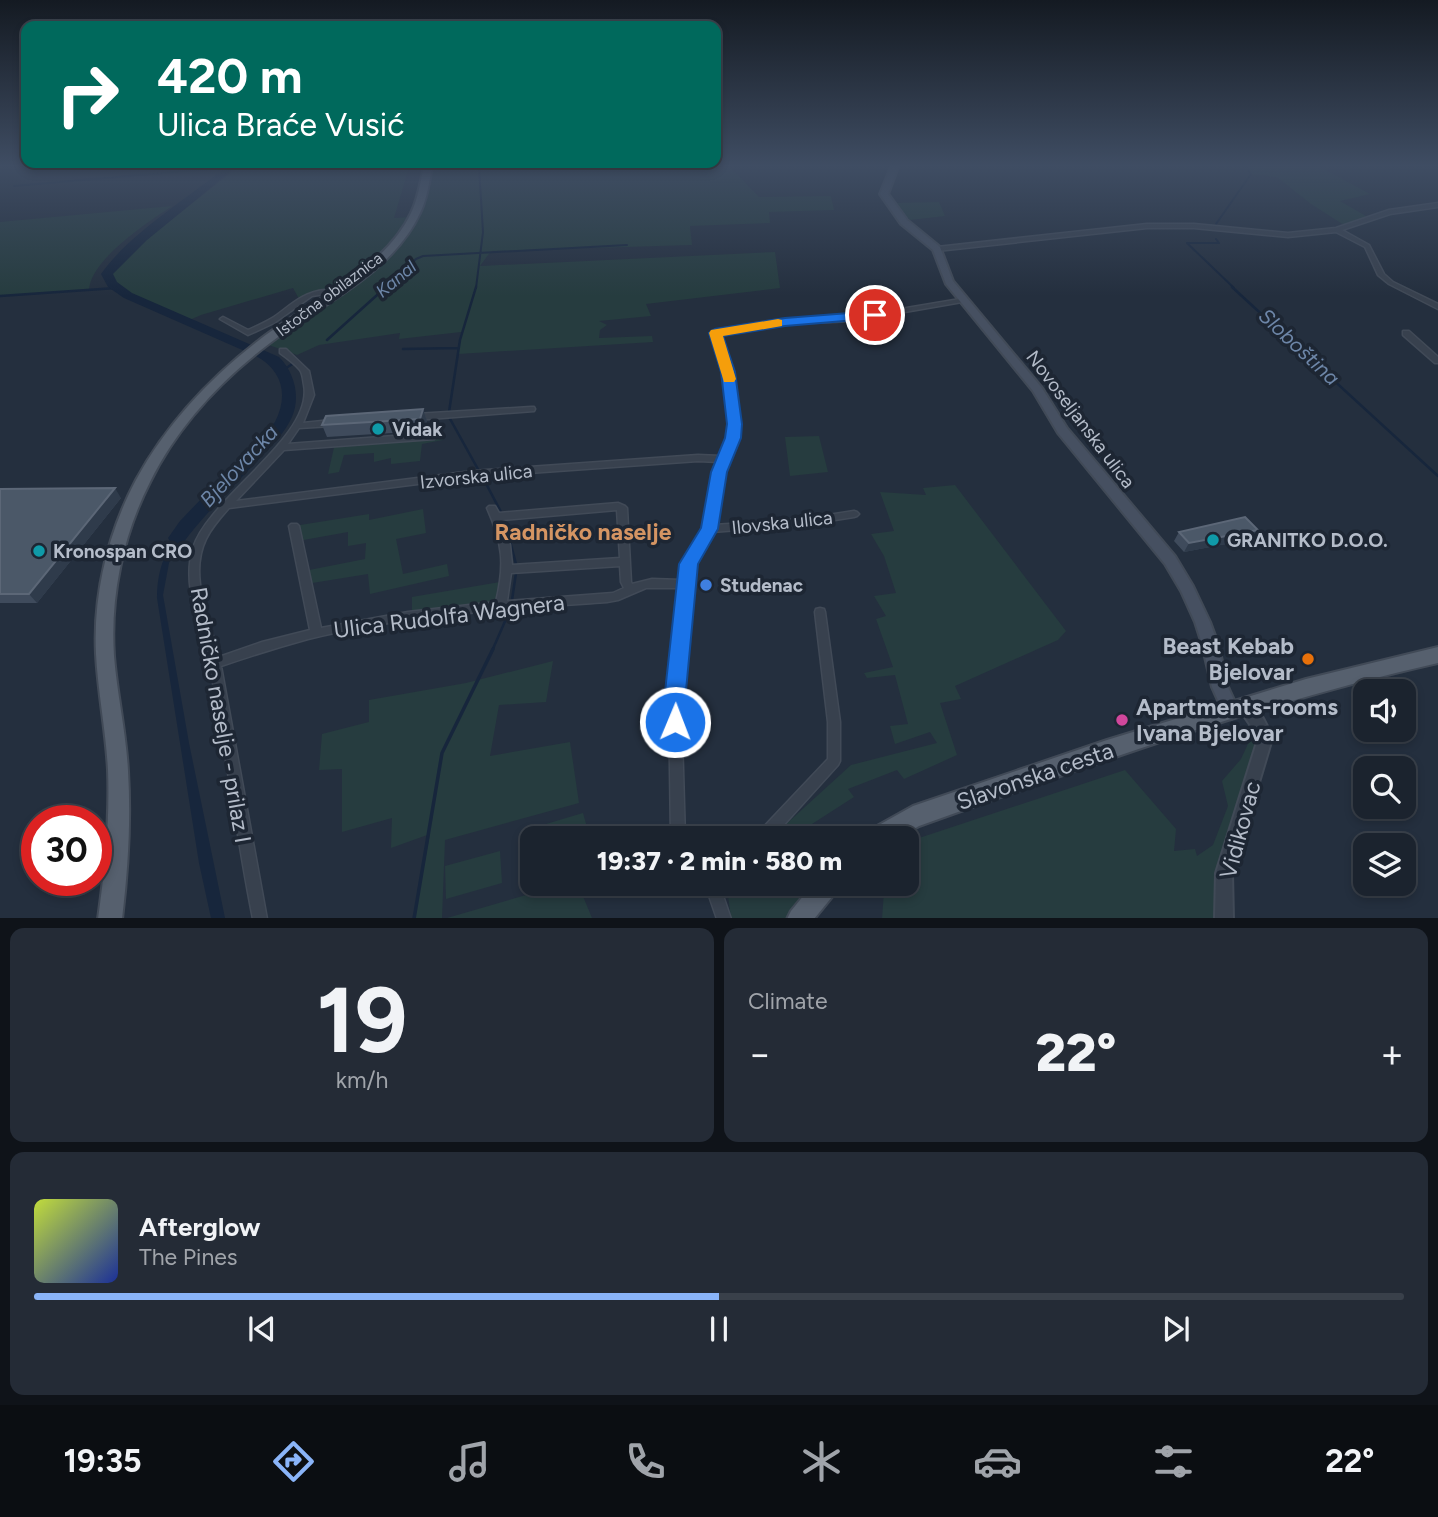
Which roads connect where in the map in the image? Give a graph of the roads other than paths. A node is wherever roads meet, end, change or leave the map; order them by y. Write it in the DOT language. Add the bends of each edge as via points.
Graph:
graph roads {
  1 [pos="417,210"];
  2 [pos="895,210"];
  3 [pos="1404,210"];
  4 [pos="1337,230"];
  5 [pos="937,249"];
  6 [pos="333,293"];
  7 [pos="966,300"];
  8 [pos="1438,307"];
  9 [pos="223,319"];
  10 [pos="1406,333"];
  11 [pos="283,351"];
  12 [pos="1438,361"];
  13 [pos="531,409"];
  14 [pos="409,417"];
  15 [pos="346,422"];
  16 [pos="296,426"];
  17 [pos="434,436"];
  18 [pos="283,447"];
  19 [pos="724,459"];
  20 [pos="228,505"];
  21 [pos="854,514"];
  22 [pos="295,526"];
  23 [pos="709,529"];
  24 [pos="624,562"];
  25 [pos="509,569"];
  26 [pos="685,584"];
  27 [pos="630,589"];
  28 [pos="500,605"];
  29 [pos="820,612"];
  30 [pos="316,632"];
  31 [pos="1438,655"];
  32 [pos="215,663"];
  33 [pos="1238,709"];
  34 [pos="678,826"];
  35 [pos="774,826"];
  36 [pos="899,826"];
  37 [pos="718,896"];
  38 [pos="818,896"];
  39 [pos="110,918"];
  40 [pos="260,918"];
  41 [pos="723,918"];
  42 [pos="800,918"];
  43 [pos="1224,918"];
  1 -- 6 [label="main road, Istočna obilaznica" via="405,231 374,263"];
  2 -- 5 [label="main road"];
  3 -- 4 [label="street"];
  4 -- 5 [label="street" via="1288,235 1147,226"];
  4 -- 8 [label="street" via="1367,246 1381,275 1391,283"];
  5 -- 7 [label="main road, Novoseljanska ulica" via="949,282"];
  6 -- 9 [label="street" via="304,296 282,315 248,333"];
  6 -- 39 [label="main road, Istočna obilaznica" via="263,343 207,394 162,450 125,520 105,612 119,817"];
  7 -- 19 [label="street" via="853,319 785,322 715,333 728,372 734,424"];
  7 -- 33 [label="main road, Novoseljanska ulica" via="1038,390 1062,429 1171,560 1204,625 1217,685"];
  10 -- 12 [label="street"];
  11 -- 16 [label="street, Radničko naselje - prilaz I" via="300,360 308,388"];
  13 -- 14 [label="street"];
  15 -- 16 [label="street"];
  16 -- 18 [label="street, Radničko naselje - prilaz I"];
  17 -- 18 [label="street"];
  18 -- 20 [label="street, Radničko naselje - prilaz I"];
  19 -- 20 [label="street, Izvorska ulica" via="473,474"];
  19 -- 23 [label="street"];
  20 -- 32 [label="street, Radničko naselje - prilaz I" via="202,536 195,563"];
  21 -- 23 [label="street, Ilovska ulica"];
  22 -- 30 [label="street"];
  23 -- 26 [label="street" via="694,551"];
  24 -- 25 [label="street"];
  24 -- 25 [label="street" via="622,508 618,506 494,512"];
  24 -- 27 [label="street"];
  25 -- 28 [label="street"];
  26 -- 27 [label="street, Ulica Rudolfa Wagnera" via="662,582"];
  26 -- 34 [label="street" via="675,701"];
  27 -- 28 [label="street, Ulica Rudolfa Wagnera" via="607,598"];
  28 -- 30 [label="street, Ulica Rudolfa Wagnera"];
  29 -- 35 [label="street" via="834,722 834,761"];
  30 -- 32 [label="street, Ulica Rudolfa Wagnera"];
  31 -- 33 [label="main road, Slavonska cesta"];
  32 -- 40 [label="street, Radničko naselje - prilaz I"];
  33 -- 36 [label="main road, Slavonska cesta"];
  33 -- 43 [label="street, Vidikovac" via="1263,731 1264,742 1224,873"];
  37 -- 41 [label="street"];
  38 -- 42 [label="main road"];
}
